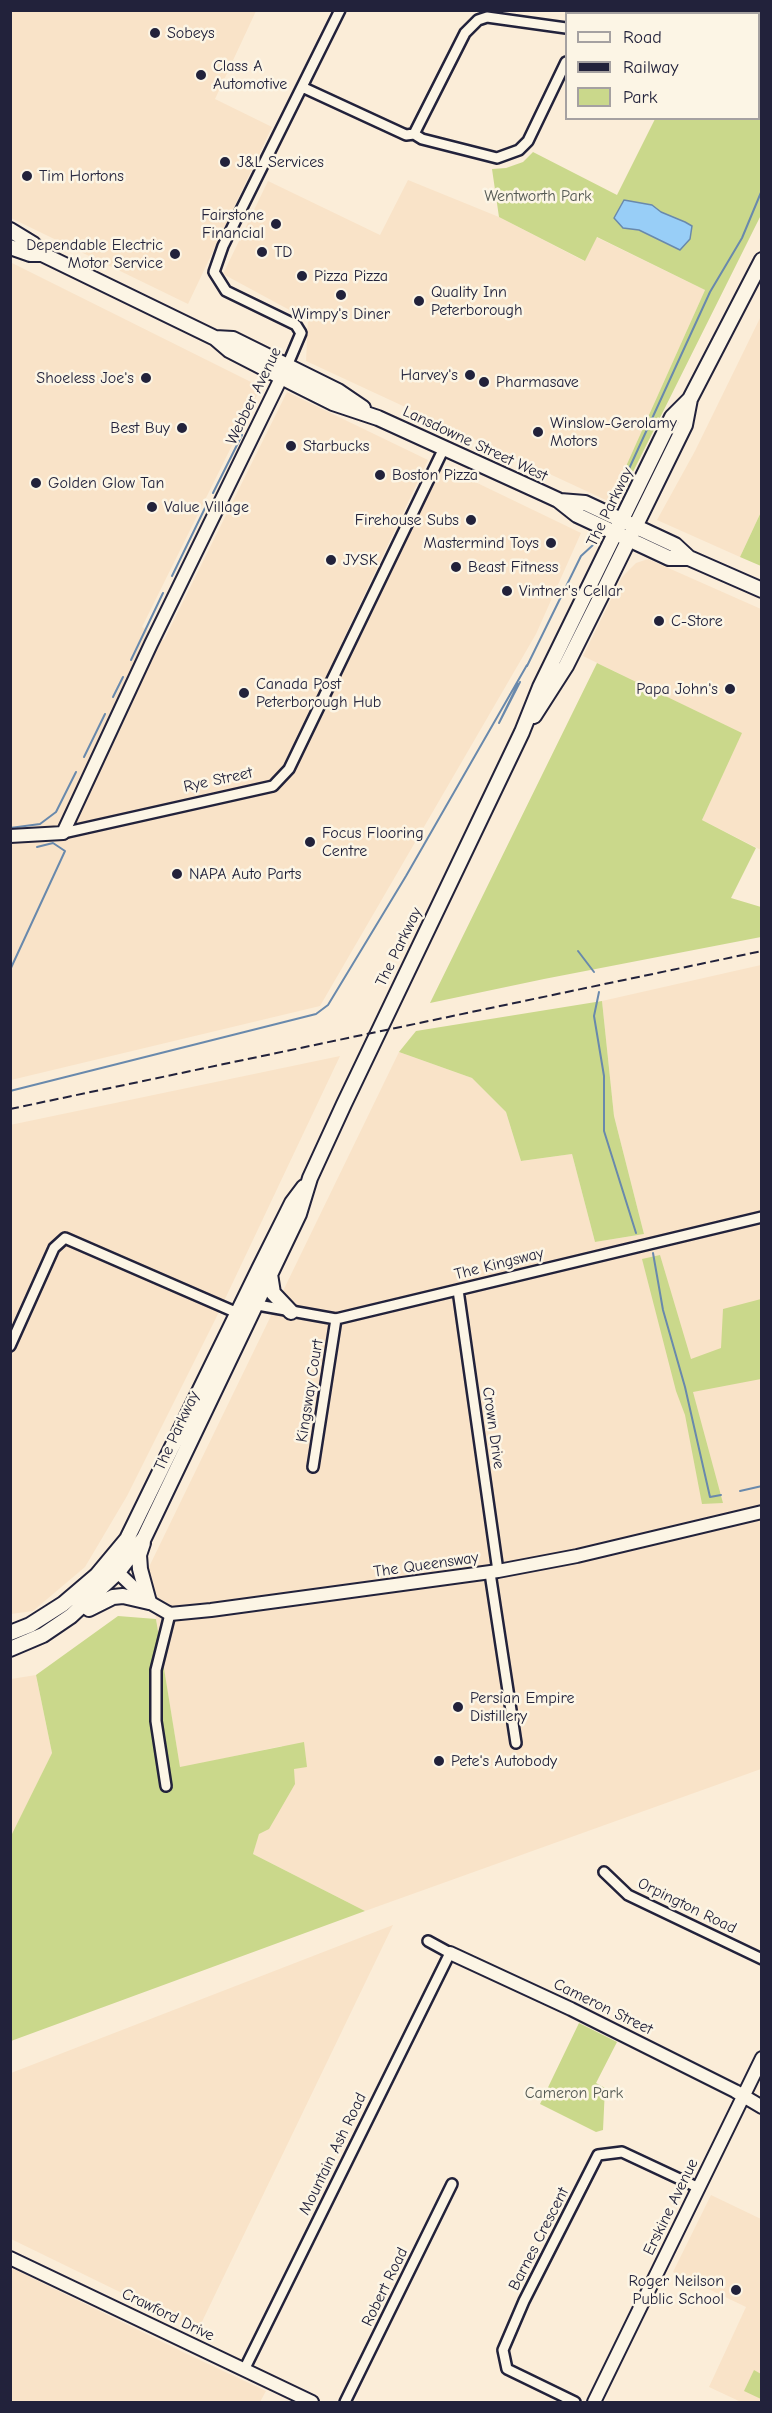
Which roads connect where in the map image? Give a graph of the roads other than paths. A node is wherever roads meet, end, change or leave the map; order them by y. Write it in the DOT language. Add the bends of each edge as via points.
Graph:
graph roads {
  1 [pos="339,10"];
  2 [pos="565,28"];
  3 [pos="565,66"];
  4 [pos="302,87"];
  5 [pos="414,134"];
  6 [pos="10,230"];
  7 [pos="10,247"];
  8 [pos="42,254"];
  9 [pos="762,260"];
  10 [pos="284,371"];
  11 [pos="444,448"];
  12 [pos="625,529"];
  13 [pos="762,590"];
  14 [pos="63,833"];
  15 [pos="10,836"];
  16 [pos="310,1178"];
  17 [pos="762,1217"];
  18 [pos="270,1274"];
  19 [pos="458,1290"];
  20 [pos="246,1310"];
  21 [pos="291,1312"];
  22 [pos="336,1319"];
  23 [pos="10,1346"];
  24 [pos="313,1467"];
  25 [pos="762,1512"];
  26 [pos="144,1538"];
  27 [pos="113,1568"];
  28 [pos="494,1572"];
  29 [pos="150,1602"];
  30 [pos="170,1614"];
  31 [pos="62,1623"];
  32 [pos="10,1633"];
  33 [pos="10,1649"];
  34 [pos="516,1743"];
  35 [pos="166,1786"];
  36 [pos="604,1872"];
  37 [pos="428,1941"];
  38 [pos="450,1953"];
  39 [pos="762,1959"];
  40 [pos="762,2058"];
  41 [pos="743,2096"];
  42 [pos="762,2107"];
  43 [pos="452,2184"];
  44 [pos="699,2188"];
  45 [pos="10,2258"];
  46 [pos="244,2370"];
  47 [pos="312,2403"];
  48 [pos="345,2403"];
  49 [pos="575,2403"];
  50 [pos="594,2403"];
  1 -- 4 [label="street, Webber Avenue"];
  2 -- 5 [label="street" via="478,20 465,33"];
  3 -- 5 [label="street" via="528,141 519,150 497,158"];
  4 -- 5 [label="street" via="406,135"];
  4 -- 10 [label="street, Webber Avenue" via="223,246 214,272 226,291 296,325 301,333"];
  6 -- 8 [label="main road, Lansdowne Street West"];
  7 -- 8 [label="main road, Lansdowne Street West"];
  8 -- 10 [label="main road, Lansdowne Street West" via="215,338 229,351"];
  9 -- 12 [label="main road, The Parkway" via="690,399 672,417"];
  10 -- 11 [label="main road, Lansdowne Street West" via="333,403 378,418"];
  10 -- 14 [label="street, Webber Avenue"];
  11 -- 12 [label="main road, Lansdowne Street West" via="558,500 578,515"];
  11 -- 14 [label="street, Rye Street" via="289,769 273,786"];
  12 -- 13 [label="main road, Lansdowne Street West" via="669,558 689,558"];
  12 -- 16 [label="main road, The Parkway" via="566,666 522,732"];
  14 -- 15 [label="street, Rye Street"];
  16 -- 18 [label="main road, The Parkway" via="299,1214"];
  16 -- 20 [label="main road, The Parkway" via="292,1203"];
  17 -- 19 [label="street, The Kingsway"];
  18 -- 20 [label="main road, The Parkway"];
  18 -- 21 [label="main road" via="273,1293"];
  19 -- 22 [label="street, The Kingsway"];
  19 -- 28 [label="street, Crown Drive"];
  20 -- 21 [label="street, The Kingsway"];
  20 -- 23 [label="street, The Kingsway" via="64,1238 54,1248"];
  20 -- 26 [label="main road, The Parkway"];
  20 -- 27 [label="main road, The Parkway"];
  21 -- 22 [label="street, The Kingsway"];
  22 -- 24 [label="street, Kingsway Court"];
  25 -- 28 [label="street, The Queensway"];
  26 -- 27 [label="main road, The Parkway"];
  26 -- 29 [label="main road" via="140,1569"];
  27 -- 29 [label="street"];
  27 -- 31 [label="main road, The Parkway" via="86,1603"];
  27 -- 32 [label="main road, The Parkway" via="30,1625"];
  28 -- 30 [label="street, The Queensway"];
  28 -- 34 [label="street, Crown Drive"];
  29 -- 30 [label="street"];
  29 -- 31 [label="main road" via="113,1597"];
  30 -- 35 [label="street" via="156,1670 156,1721"];
  31 -- 33 [label="main road, The Parkway"];
  36 -- 39 [label="street, Orpington Road" via="627,1895"];
  37 -- 38 [label="street, Cameron Street"];
  38 -- 41 [label="street, Cameron Street"];
  38 -- 46 [label="street, Mountain Ash Road"];
  40 -- 41 [label="street, Erskine Avenue"];
  41 -- 42 [label="street, Cameron Street"];
  41 -- 44 [label="street, Erskine Avenue"];
  43 -- 48 [label="street, Robert Road"];
  44 -- 49 [label="street, Barnes Crescent" via="622,2152 598,2155 503,2350 507,2369"];
  44 -- 50 [label="street, Erskine Avenue"];
  45 -- 46 [label="street, Crawford Drive"];
  46 -- 47 [label="street, Crawford Drive"];
}
